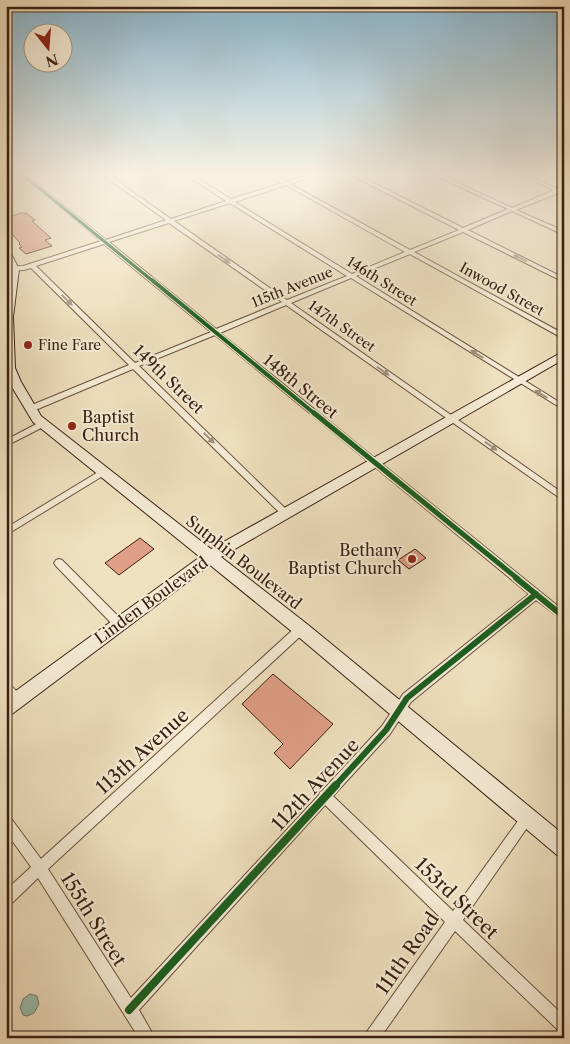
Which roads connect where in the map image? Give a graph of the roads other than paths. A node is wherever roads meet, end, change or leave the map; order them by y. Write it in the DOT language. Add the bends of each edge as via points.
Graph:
graph roads {
  1 [pos="82,224"];
  2 [pos="161,224"];
  3 [pos="174,224"];
  4 [pos="265,224"];
  5 [pos="358,224"];
  6 [pos="450,224"];
  7 [pos="477,224"];
  8 [pos="544,224"];
  9 [pos="462,230"];
  10 [pos="564,233"];
  11 [pos="104,242"];
  12 [pos="6,252"];
  13 [pos="409,252"];
  14 [pos="32,266"];
  15 [pos="10,269"];
  16 [pos="350,276"];
  17 [pos="564,280"];
  18 [pos="286,302"];
  19 [pos="7,317"];
  20 [pos="215,332"];
  21 [pos="564,337"];
  22 [pos="564,354"];
  23 [pos="135,365"];
  24 [pos="8,373"];
  25 [pos="518,380"];
  26 [pos="30,408"];
  27 [pos="564,408"];
  28 [pos="451,418"];
  29 [pos="42,424"];
  30 [pos="6,443"];
  31 [pos="374,462"];
  32 [pos="103,472"];
  33 [pos="564,498"];
  34 [pos="285,513"];
  35 [pos="6,532"];
  36 [pos="210,557"];
  37 [pos="59,563"];
  38 [pos="536,594"];
  39 [pos="564,617"];
  40 [pos="118,623"];
  41 [pos="301,629"];
  42 [pos="10,698"];
  43 [pos="399,708"];
  44 [pos="324,796"];
  45 [pos="527,818"];
  46 [pos="6,821"];
  47 [pos="564,848"];
  48 [pos="40,869"];
  49 [pos="6,899"];
  50 [pos="454,921"];
  51 [pos="129,1010"];
  52 [pos="564,1026"];
  53 [pos="148,1038"];
  54 [pos="371,1038"];
  1 -- 11 [label="street, 148th Street"];
  2 -- 11 [label="street"];
  3 -- 18 [label="street, 147th Street, one-way"];
  4 -- 16 [label="street, 146th Street"];
  5 -- 13 [label="street, Inwood Street"];
  6 -- 9 [label="street"];
  7 -- 9 [label="street, 115th Avenue"];
  8 -- 10 [label="street"];
  9 -- 13 [label="street, 115th Avenue"];
  17 -- 9 [label="street, one-way"];
  11 -- 14 [label="street"];
  11 -- 20 [label="street, 148th Street"];
  12 -- 15 [label="main road"];
  13 -- 16 [label="street, 115th Avenue"];
  13 -- 21 [label="street, Inwood Street"];
  14 -- 15 [label="street"];
  14 -- 23 [label="street, 149th Street, one-way"];
  15 -- 19 [label="main road, Sutphin Boulevard"];
  16 -- 18 [label="street, 115th Avenue"];
  25 -- 16 [label="street, 146th Street, one-way"];
  18 -- 20 [label="street, 115th Avenue"];
  18 -- 28 [label="street, 147th Street, one-way"];
  19 -- 24 [label="main road, Sutphin Boulevard"];
  20 -- 23 [label="street, 115th Avenue"];
  20 -- 31 [label="street, 148th Street"];
  22 -- 25 [label="main road, Linden Boulevard"];
  23 -- 26 [label="street, 115th Avenue"];
  23 -- 34 [label="street, 149th Street, one-way"];
  24 -- 26 [label="main road, Sutphin Boulevard"];
  27 -- 25 [label="street, 146th Street, one-way"];
  25 -- 28 [label="main road, Linden Boulevard"];
  26 -- 29 [label="main road, Sutphin Boulevard"];
  28 -- 31 [label="main road, Linden Boulevard"];
  28 -- 33 [label="street, 147th Street, one-way"];
  29 -- 30 [label="street"];
  29 -- 32 [label="main road, Sutphin Boulevard"];
  31 -- 34 [label="main road, Linden Boulevard"];
  31 -- 38 [label="street, 148th Street"];
  32 -- 35 [label="street"];
  32 -- 36 [label="main road, Sutphin Boulevard"];
  34 -- 36 [label="main road, Linden Boulevard"];
  36 -- 40 [label="main road, Linden Boulevard"];
  36 -- 41 [label="main road, Sutphin Boulevard"];
  37 -- 40 [label="street"];
  38 -- 39 [label="street, 148th Street"];
  38 -- 43 [label="street, 112th Avenue" via="415,691"];
  40 -- 42 [label="main road, Linden Boulevard"];
  41 -- 43 [label="main road, Sutphin Boulevard"];
  41 -- 48 [label="street, 113th Avenue"];
  43 -- 44 [label="street, 112th Avenue" via="386,730"];
  43 -- 45 [label="main road, Sutphin Boulevard"];
  44 -- 50 [label="street, 153rd Street"];
  44 -- 51 [label="street, 112th Avenue"];
  45 -- 47 [label="main road, Sutphin Boulevard"];
  45 -- 50 [label="street, 111th Road"];
  46 -- 48 [label="street, 155th Street"];
  48 -- 49 [label="street, 113th Avenue"];
  48 -- 51 [label="street, 155th Street"];
  50 -- 52 [label="street, 153rd Street"];
  50 -- 54 [label="street, 111th Road"];
  51 -- 53 [label="street, 155th Street"];
}
